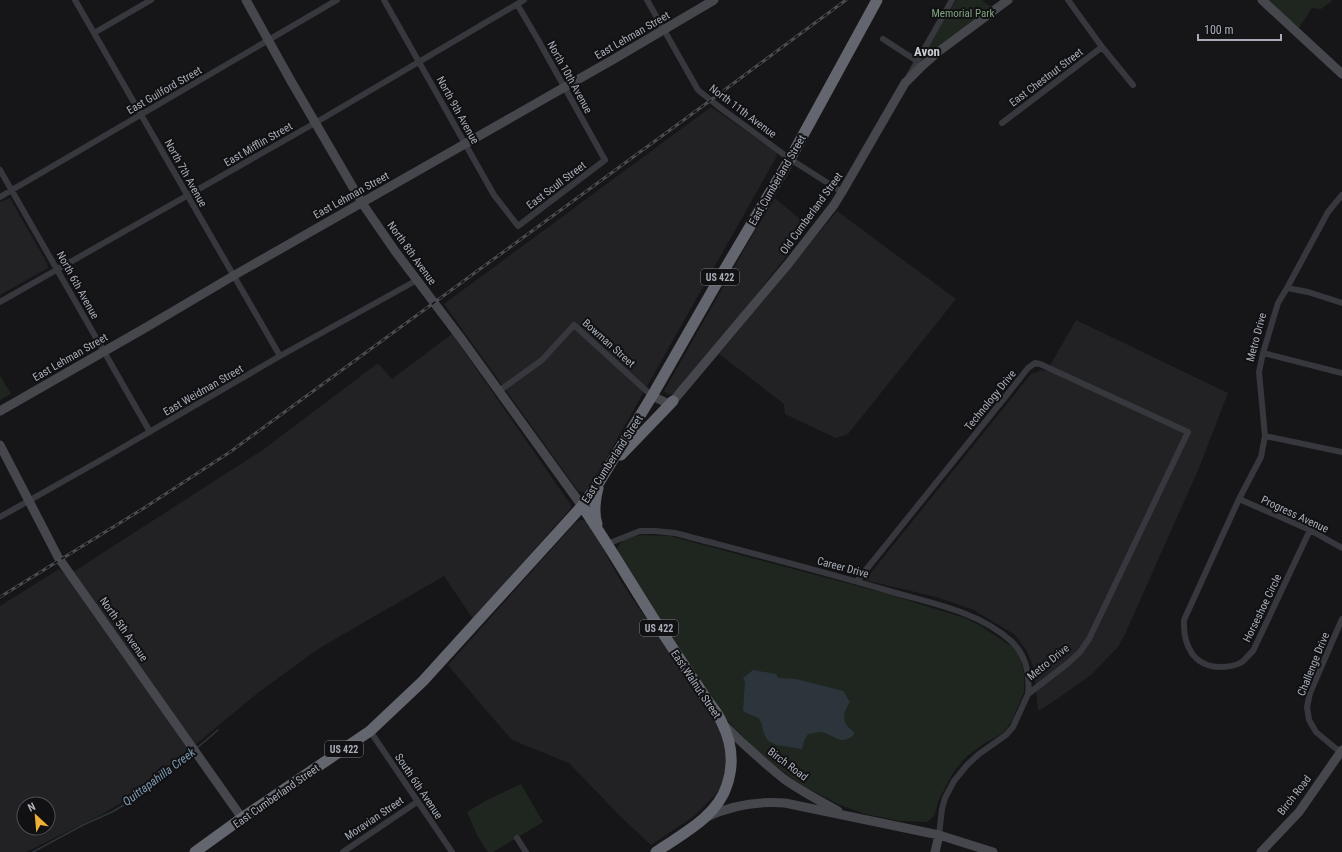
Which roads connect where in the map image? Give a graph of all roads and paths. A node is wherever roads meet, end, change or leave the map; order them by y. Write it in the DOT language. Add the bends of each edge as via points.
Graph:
graph roads {
  1 [pos="75,0"];
  2 [pos="151,0"];
  3 [pos="246,0"];
  4 [pos="337,0"];
  5 [pos="384,0"];
  6 [pos="524,0"];
  7 [pos="647,0"];
  8 [pos="714,0"];
  9 [pos="878,0"];
  10 [pos="952,0"];
  11 [pos="1008,0"];
  12 [pos="1068,0"];
  13 [pos="1262,0"];
  14 [pos="516,4"];
  15 [pos="664,31"];
  16 [pos="94,33"];
  17 [pos="883,39"];
  18 [pos="268,41"];
  19 [pos="1102,47"];
  20 [pos="419,61"];
  21 [pos="917,61"];
  22 [pos="1342,74"];
  23 [pos="905,83"];
  24 [pos="1133,85"];
  25 [pos="564,88"];
  26 [pos="141,114"];
  27 [pos="315,123"];
  28 [pos="1002,123"];
  29 [pos="466,145"];
  30 [pos="790,159"];
  31 [pos="605,160"];
  32 [pos="0,170"];
  33 [pos="12,190"];
  34 [pos="842,192"];
  35 [pos="1342,194"];
  36 [pos="188,196"];
  37 [pos="0,197"];
  38 [pos="362,203"];
  39 [pos="518,226"];
  40 [pos="58,269"];
  41 [pos="233,276"];
  42 [pos="417,280"];
  43 [pos="1287,288"];
  44 [pos="0,302"];
  45 [pos="1342,303"];
  46 [pos="104,351"];
  47 [pos="1263,354"];
  48 [pos="280,356"];
  49 [pos="1342,373"];
  50 [pos="499,391"];
  51 [pos="652,396"];
  52 [pos="674,401"];
  53 [pos="0,411"];
  54 [pos="150,432"];
  55 [pos="1188,432"];
  56 [pos="1265,436"];
  57 [pos="0,445"];
  58 [pos="1342,452"];
  59 [pos="607,470"];
  60 [pos="600,481"];
  61 [pos="1239,498"];
  62 [pos="29,501"];
  63 [pos="582,506"];
  64 [pos="0,517"];
  65 [pos="1310,530"];
  66 [pos="600,532"];
  67 [pos="607,544"];
  68 [pos="1342,548"];
  69 [pos="857,581"];
  70 [pos="1342,619"];
  71 [pos="1028,694"];
  72 [pos="722,722"];
  73 [pos="370,731"];
  74 [pos="1341,751"];
  75 [pos="417,802"];
  76 [pos="846,816"];
  77 [pos="242,818"];
  78 [pos="703,820"];
  79 [pos="939,835"];
  80 [pos="517,838"];
  81 [pos="204,851"];
  82 [pos="343,852"];
  83 [pos="452,852"];
  84 [pos="526,852"];
  85 [pos="656,852"];
  86 [pos="935,852"];
  87 [pos="993,852"];
  88 [pos="1261,852"];
  1 -- 16 [label="street, North 7th Avenue"];
  2 -- 16 [label="street"];
  3 -- 18 [label="street, North 8th Avenue"];
  4 -- 18 [label="street, East Guilford Street"];
  5 -- 20 [label="street, North 9th Avenue"];
  6 -- 14 [label="street, East Mifflin Street"];
  7 -- 15 [label="street, North 11th Avenue"];
  8 -- 15 [label="street, East Lehman Street"];
  9 -- 30 [label="highway, East Cumberland Street / US 422"];
  10 -- 21 [label="street, Old Cumberland Street"];
  11 -- 23 [label="street" via="938,52"];
  12 -- 19 [label="street"];
  13 -- 22 [label="street"];
  14 -- 20 [label="street, East Mifflin Street"];
  14 -- 25 [label="street, North 10th Avenue"];
  15 -- 25 [label="street, East Lehman Street"];
  15 -- 30 [label="street, North 11th Avenue" via="698,90"];
  16 -- 26 [label="street, North 7th Avenue"];
  17 -- 21 [label="street"];
  18 -- 26 [label="street, East Guilford Street"];
  18 -- 27 [label="street, North 8th Avenue"];
  19 -- 24 [label="street"];
  19 -- 28 [label="street, East Chestnut Street"];
  20 -- 27 [label="street, East Mifflin Street"];
  20 -- 29 [label="street, North 9th Avenue"];
  21 -- 23 [label="street, Old Cumberland Street"];
  23 -- 34 [label="street, Old Cumberland Street"];
  25 -- 29 [label="street, East Lehman Street"];
  25 -- 31 [label="street, North 10th Avenue"];
  26 -- 33 [label="street, East Guilford Street"];
  26 -- 36 [label="street, North 7th Avenue"];
  27 -- 36 [label="street, East Mifflin Street"];
  27 -- 38 [label="street, North 8th Avenue"];
  29 -- 38 [label="street, East Lehman Street"];
  29 -- 39 [label="street, North 9th Avenue" via="494,195"];
  30 -- 34 [label="street, North 11th Avenue"];
  30 -- 51 [label="highway, East Cumberland Street / US 422"];
  31 -- 39 [label="street, East Scull Street"];
  32 -- 33 [label="street, North 6th Avenue"];
  33 -- 37 [label="street, East Guilford Street"];
  33 -- 40 [label="street, North 6th Avenue"];
  34 -- 52 [label="street, Old Cumberland Street" via="789,263"];
  35 -- 43 [label="street, Metro Drive" via="1328,212"];
  36 -- 40 [label="street, East Mifflin Street"];
  36 -- 41 [label="street, North 7th Avenue"];
  38 -- 41 [label="street, East Lehman Street"];
  38 -- 42 [label="street, North 8th Avenue"];
  40 -- 44 [label="street, East Mifflin Street"];
  40 -- 46 [label="street, North 6th Avenue"];
  41 -- 46 [label="street, East Lehman Street"];
  41 -- 48 [label="street, North 7th Avenue"];
  42 -- 48 [label="street, East Weidman Street"];
  42 -- 50 [label="street, North 8th Avenue"];
  43 -- 45 [label="street"];
  43 -- 47 [label="street, Metro Drive" via="1278,303"];
  46 -- 53 [label="street, East Lehman Street"];
  46 -- 54 [label="street, North 6th Avenue"];
  47 -- 49 [label="street"];
  47 -- 56 [label="street, Metro Drive" via="1259,372"];
  48 -- 54 [label="street, East Weidman Street"];
  50 -- 51 [label="street, Bowman Street" via="542,360 574,325"];
  50 -- 63 [label="street, North 8th Avenue"];
  51 -- 52 [label="street" via="667,403"];
  51 -- 59 [label="highway, East Cumberland Street / US 422"];
  52 -- 59 [label="highway"];
  54 -- 62 [label="street, East Weidman Street"];
  55 -- 69 [label="street, Technology Drive" via="1035,363 1028,368"];
  55 -- 71 [label="street, Metro Drive" via="1089,639 1067,664"];
  56 -- 58 [label="street"];
  56 -- 61 [label="street, Metro Drive" via="1261,457"];
  57 -- 62 [label="street, North 5th Avenue"];
  59 -- 60 [label="highway, East Cumberland Street / US 422"];
  60 -- 63 [label="highway, East Cumberland Street / US 422"];
  60 -- 66 [label="highway, US 422" via="594,512"];
  61 -- 65 [label="street, Progress Avenue"];
  61 -- 65 [label="street, Horseshoe Circle" via="1184,620 1185,640 1189,650 1206,665 1229,668 1242,662 1253,651"];
  62 -- 64 [label="street, East Weidman Street"];
  62 -- 77 [label="street, North 5th Avenue" via="58,557"];
  63 -- 66 [label="highway, East Walnut Street"];
  63 -- 73 [label="highway, East Cumberland Street / US 422" via="423,681"];
  65 -- 68 [label="street, Progress Avenue"];
  66 -- 67 [label="highway, East Walnut Street / US 422"];
  67 -- 69 [label="street, Career Drive" via="640,531 675,533"];
  67 -- 72 [label="highway, East Walnut Street / US 422" via="660,630"];
  69 -- 71 [label="street, Career Drive" via="956,611 994,628 1019,650 1029,680"];
  70 -- 74 [label="street, Challenge Drive" via="1310,693 1307,706 1316,732"];
  71 -- 79 [label="street, Metro Drive" via="1010,731 966,765 954,781 942,808"];
  72 -- 76 [label="street, Birch Road" via="785,779"];
  72 -- 78 [label="highway, East Walnut Street / US 422" via="732,755 730,775 721,799"];
  73 -- 75 [label="street, South 6th Avenue"];
  73 -- 77 [label="highway, East Cumberland Street / US 422"];
  74 -- 88 [label="street, Birch Road" via="1299,812"];
  75 -- 82 [label="street, Moravian Street"];
  75 -- 83 [label="street, South 6th Avenue"];
  76 -- 78 [label="street, Birch Road" via="785,803 766,802 721,810"];
  76 -- 79 [label="street, Birch Road"];
  77 -- 81 [label="highway, East Cumberland Street / US 422"];
  78 -- 85 [label="highway, East Walnut Street / US 422"];
  79 -- 86 [label="street, Metro Drive"];
  79 -- 87 [label="street, Birch Road"];
  80 -- 84 [label="street"];
}
